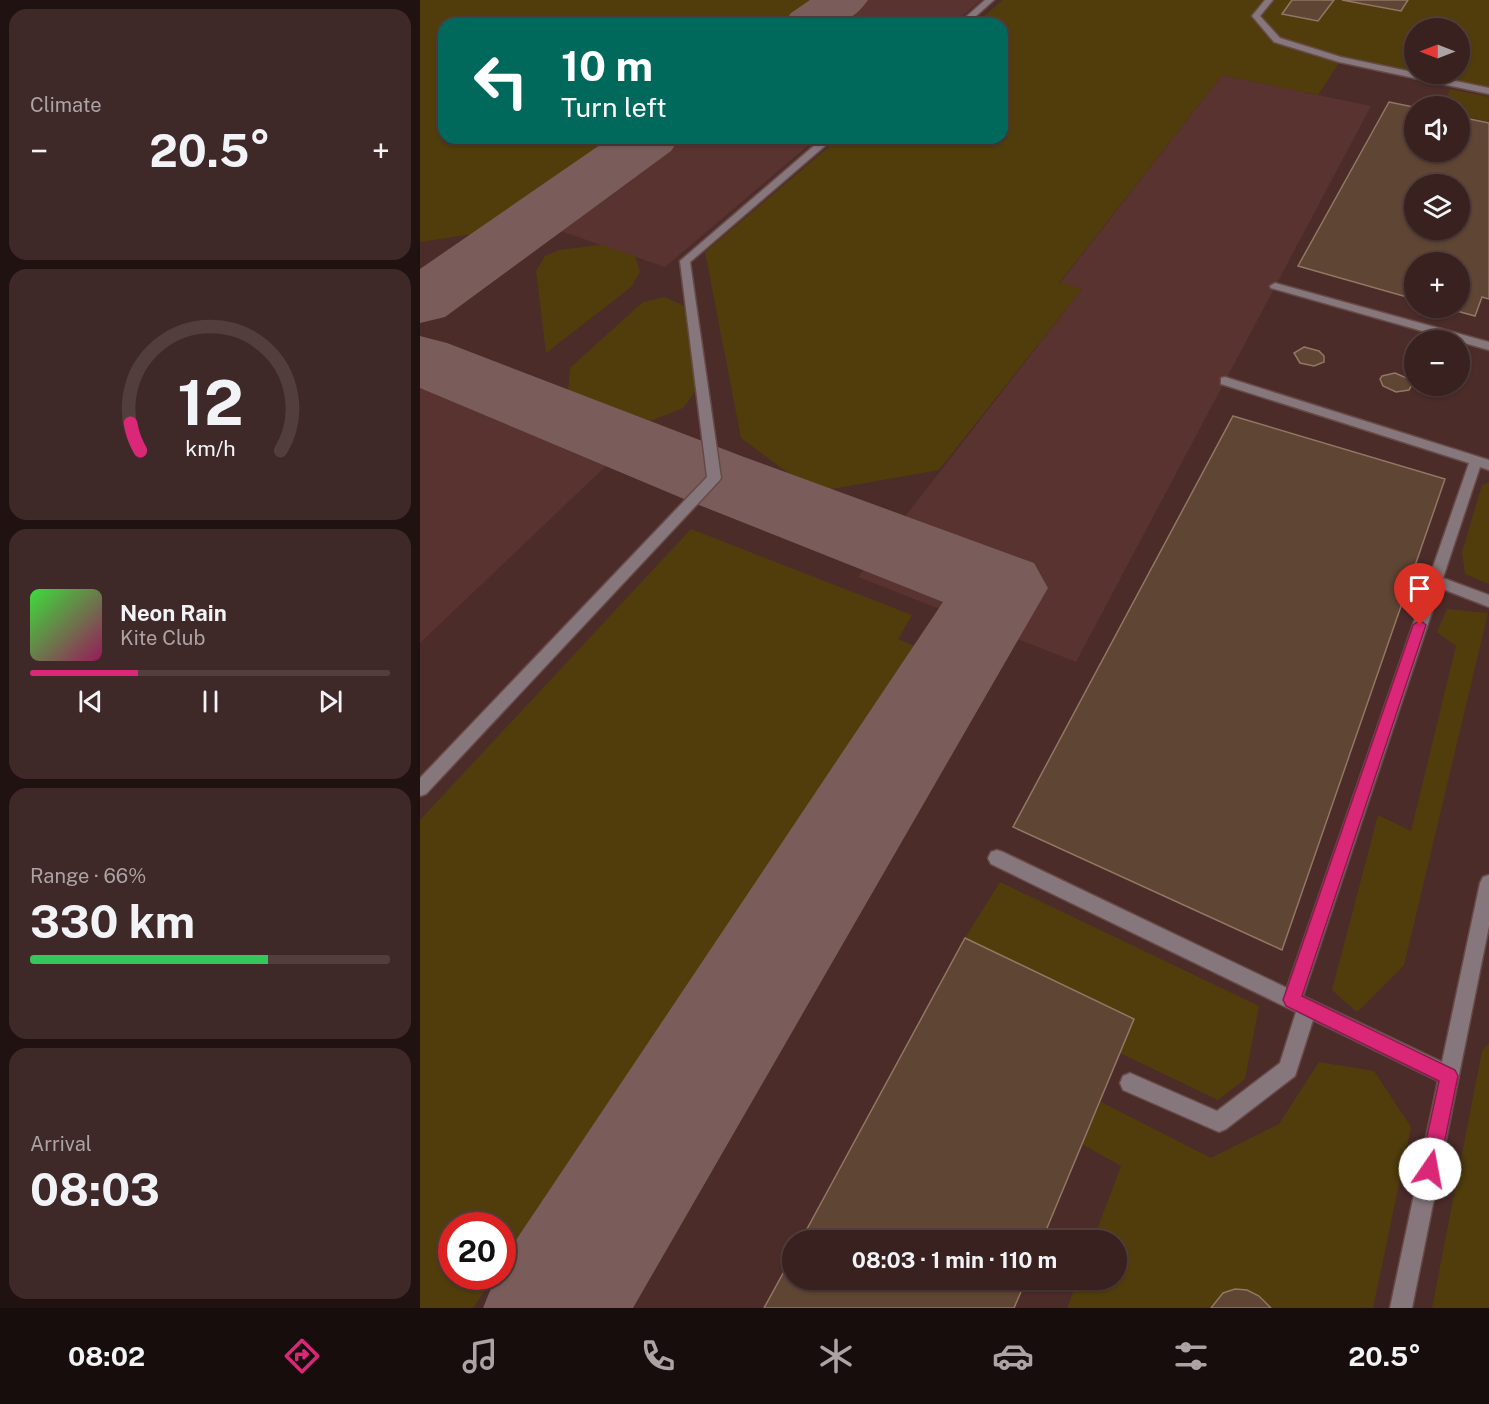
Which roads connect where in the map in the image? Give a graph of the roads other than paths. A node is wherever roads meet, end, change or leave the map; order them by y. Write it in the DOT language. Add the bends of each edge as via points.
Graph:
graph roads {
  1 [pos="990,0"];
  2 [pos="1269,0"];
  3 [pos="969,18"];
  4 [pos="1489,91"];
  5 [pos="822,144"];
  6 [pos="1275,285"];
  7 [pos="1489,346"];
  8 [pos="1225,381"];
  9 [pos="1483,463"];
  10 [pos="1435,581"];
  11 [pos="1489,601"];
  12 [pos="420,789"];
  13 [pos="997,858"];
  14 [pos="1489,883"];
  15 [pos="1482,953"];
  16 [pos="1299,1003"];
  17 [pos="1449,1076"];
  18 [pos="1131,1083"];
  19 [pos="1401,1308"];
  1 -- 3 [label="lane"];
  2 -- 4 [label="lane" via="1256,16 1277,40 1339,59"];
  5 -- 12 [label="lane" via="685,261 714,478"];
  6 -- 7 [label="lane"];
  8 -- 9 [label="lane"];
  9 -- 10 [label="lane"];
  10 -- 11 [label="lane"];
  10 -- 16 [label="lane"];
  13 -- 16 [label="lane"];
  14 -- 15 [label="lane"];
  15 -- 17 [label="lane"];
  16 -- 17 [label="lane"];
  16 -- 18 [label="lane" via="1288,1069 1219,1122"];
  17 -- 19 [label="lane"];
}
